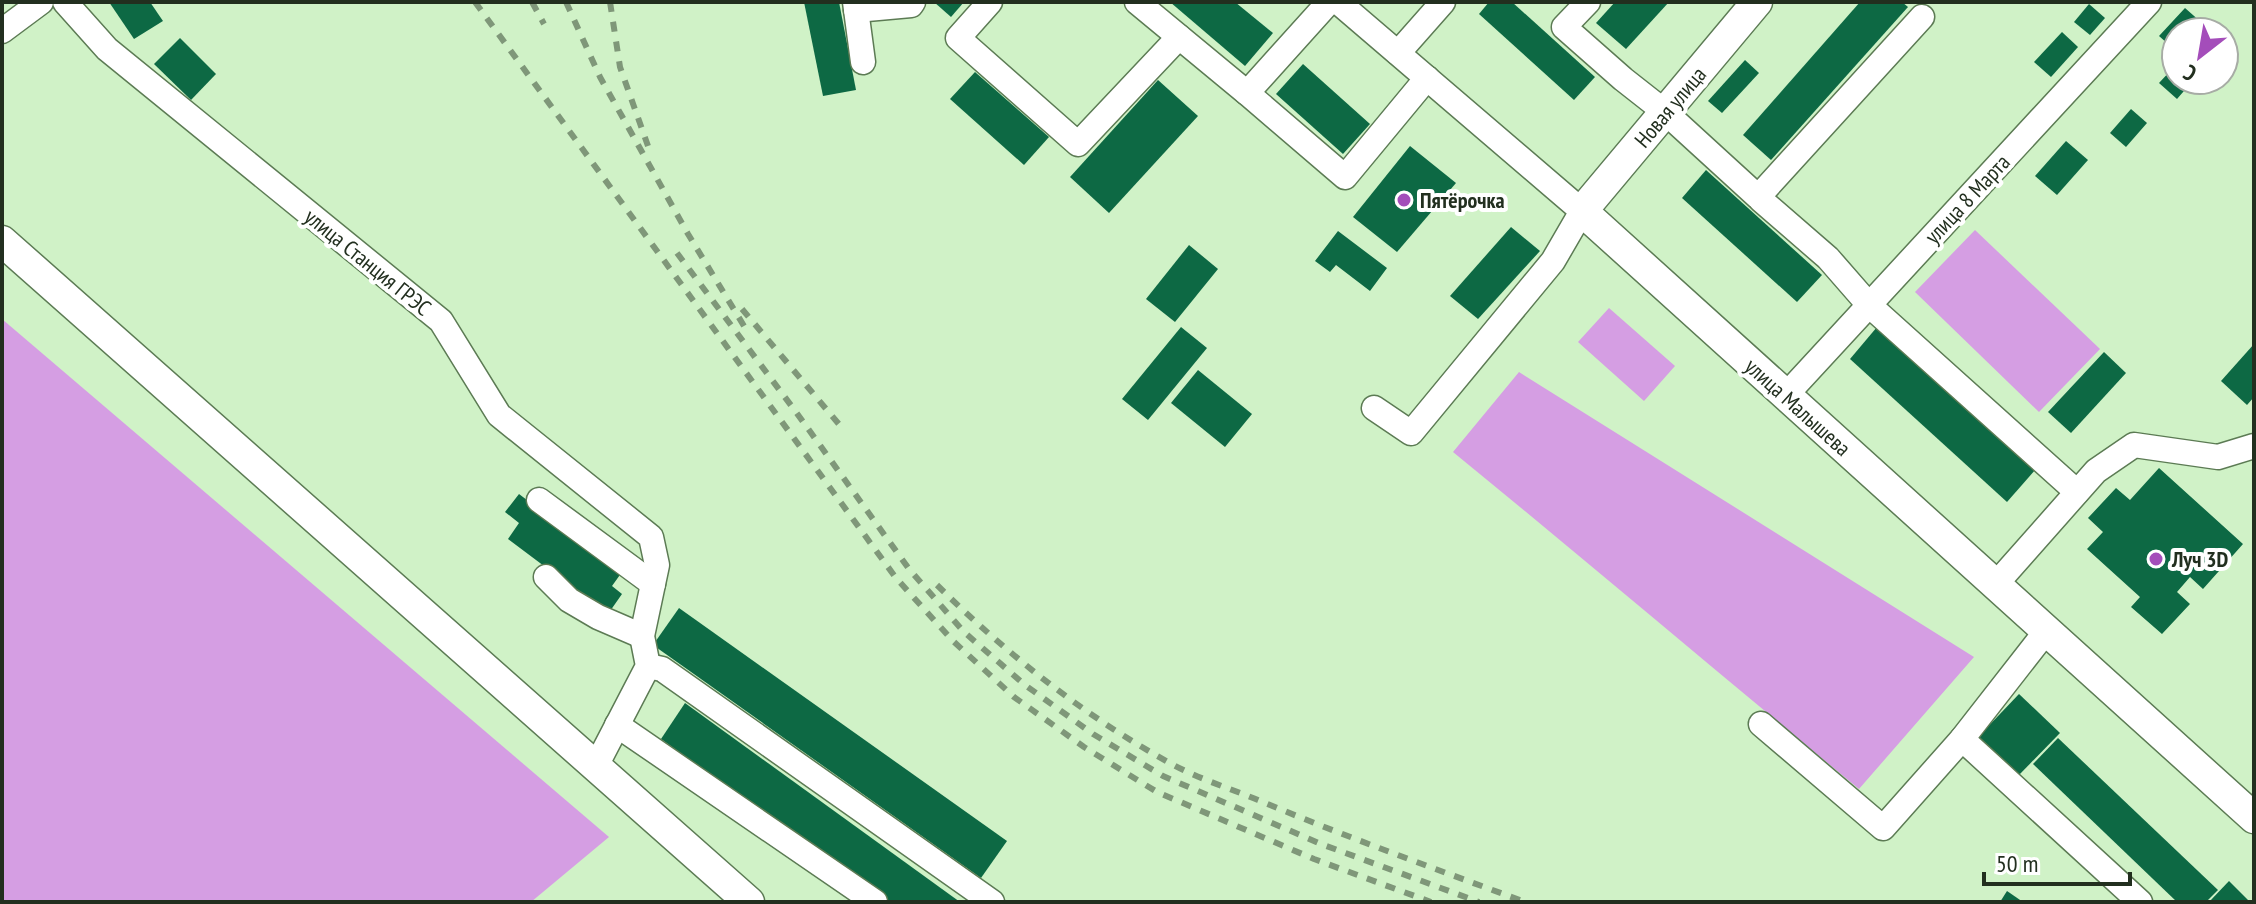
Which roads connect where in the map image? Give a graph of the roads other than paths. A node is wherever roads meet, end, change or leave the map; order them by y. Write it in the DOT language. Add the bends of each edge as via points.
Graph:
graph roads {
  1 [pos="41,2"];
  2 [pos="65,2"];
  3 [pos="913,2"];
  4 [pos="990,2"];
  5 [pos="1137,2"];
  6 [pos="1329,2"];
  7 [pos="1338,2"];
  8 [pos="1443,2"];
  9 [pos="1757,2"];
  10 [pos="2149,2"];
  11 [pos="856,6"];
  12 [pos="1581,6"];
  13 [pos="1922,17"];
  14 [pos="2,31"];
  15 [pos="1179,37"];
  16 [pos="1398,53"];
  17 [pos="863,62"];
  18 [pos="1427,78"];
  19 [pos="1247,93"];
  20 [pos="1665,112"];
  21 [pos="1761,200"];
  22 [pos="1582,211"];
  23 [pos="2,241"];
  24 [pos="1869,305"];
  25 [pos="1785,396"];
  26 [pos="1374,408"];
  27 [pos="2254,446"];
  28 [pos="2077,492"];
  29 [pos="539,500"];
  30 [pos="546,577"];
  31 [pos="653,584"];
  32 [pos="1996,584"];
  33 [pos="2047,630"];
  34 [pos="642,636"];
  35 [pos="648,666"];
  36 [pos="1761,724"];
  37 [pos="617,725"];
  38 [pos="1962,739"];
  39 [pos="596,766"];
  40 [pos="2254,818"];
  41 [pos="749,902"];
  42 [pos="875,902"];
  43 [pos="992,902"];
  44 [pos="2140,902"];
  1 -- 14 [label="street"];
  2 -- 31 [label="street, улица Станция ГРЭС" via="107,49 441,321 499,415 651,537 657,565"];
  3 -- 11 [label="street"];
  4 -- 15 [label="street" via="958,38 1078,144"];
  5 -- 15 [label="street"];
  6 -- 19 [label="street"];
  7 -- 16 [label="street, улица Малышева"];
  8 -- 16 [label="street"];
  9 -- 20 [label="main road, Новая улица"];
  10 -- 24 [label="street, улица 8 Марта"];
  11 -- 17 [label="street"];
  12 -- 20 [label="street" via="1564,27"];
  13 -- 20 [label="street" via="1758,197"];
  15 -- 19 [label="street"];
  16 -- 18 [label="street, улица Малышева"];
  18 -- 19 [label="street" via="1345,177"];
  18 -- 22 [label="street, улица Малышева"];
  20 -- 22 [label="main road, Новая улица"];
  21 -- 24 [label="street" via="1828,258"];
  22 -- 25 [label="main road, улица Малышева"];
  22 -- 26 [label="street" via="1553,261 1411,433"];
  23 -- 39 [label="main road"];
  24 -- 25 [label="street, улица 8 Марта"];
  24 -- 28 [label="street"];
  25 -- 32 [label="main road, улица Малышева"];
  27 -- 28 [label="street" via="2218,457 2134,445 2096,471"];
  28 -- 32 [label="street"];
  29 -- 31 [label="street"];
  30 -- 34 [label="street" via="569,600"];
  31 -- 34 [label="street"];
  32 -- 33 [label="main road, улица Малышева"];
  33 -- 38 [label="street"];
  33 -- 40 [label="main road, улица Малышева"];
  34 -- 35 [label="street"];
  35 -- 37 [label="street"];
  35 -- 43 [label="street" via="662,669"];
  36 -- 38 [label="street" via="1883,828"];
  37 -- 39 [label="street"];
  37 -- 42 [label="street"];
  38 -- 44 [label="street"];
  39 -- 41 [label="main road"];
}
